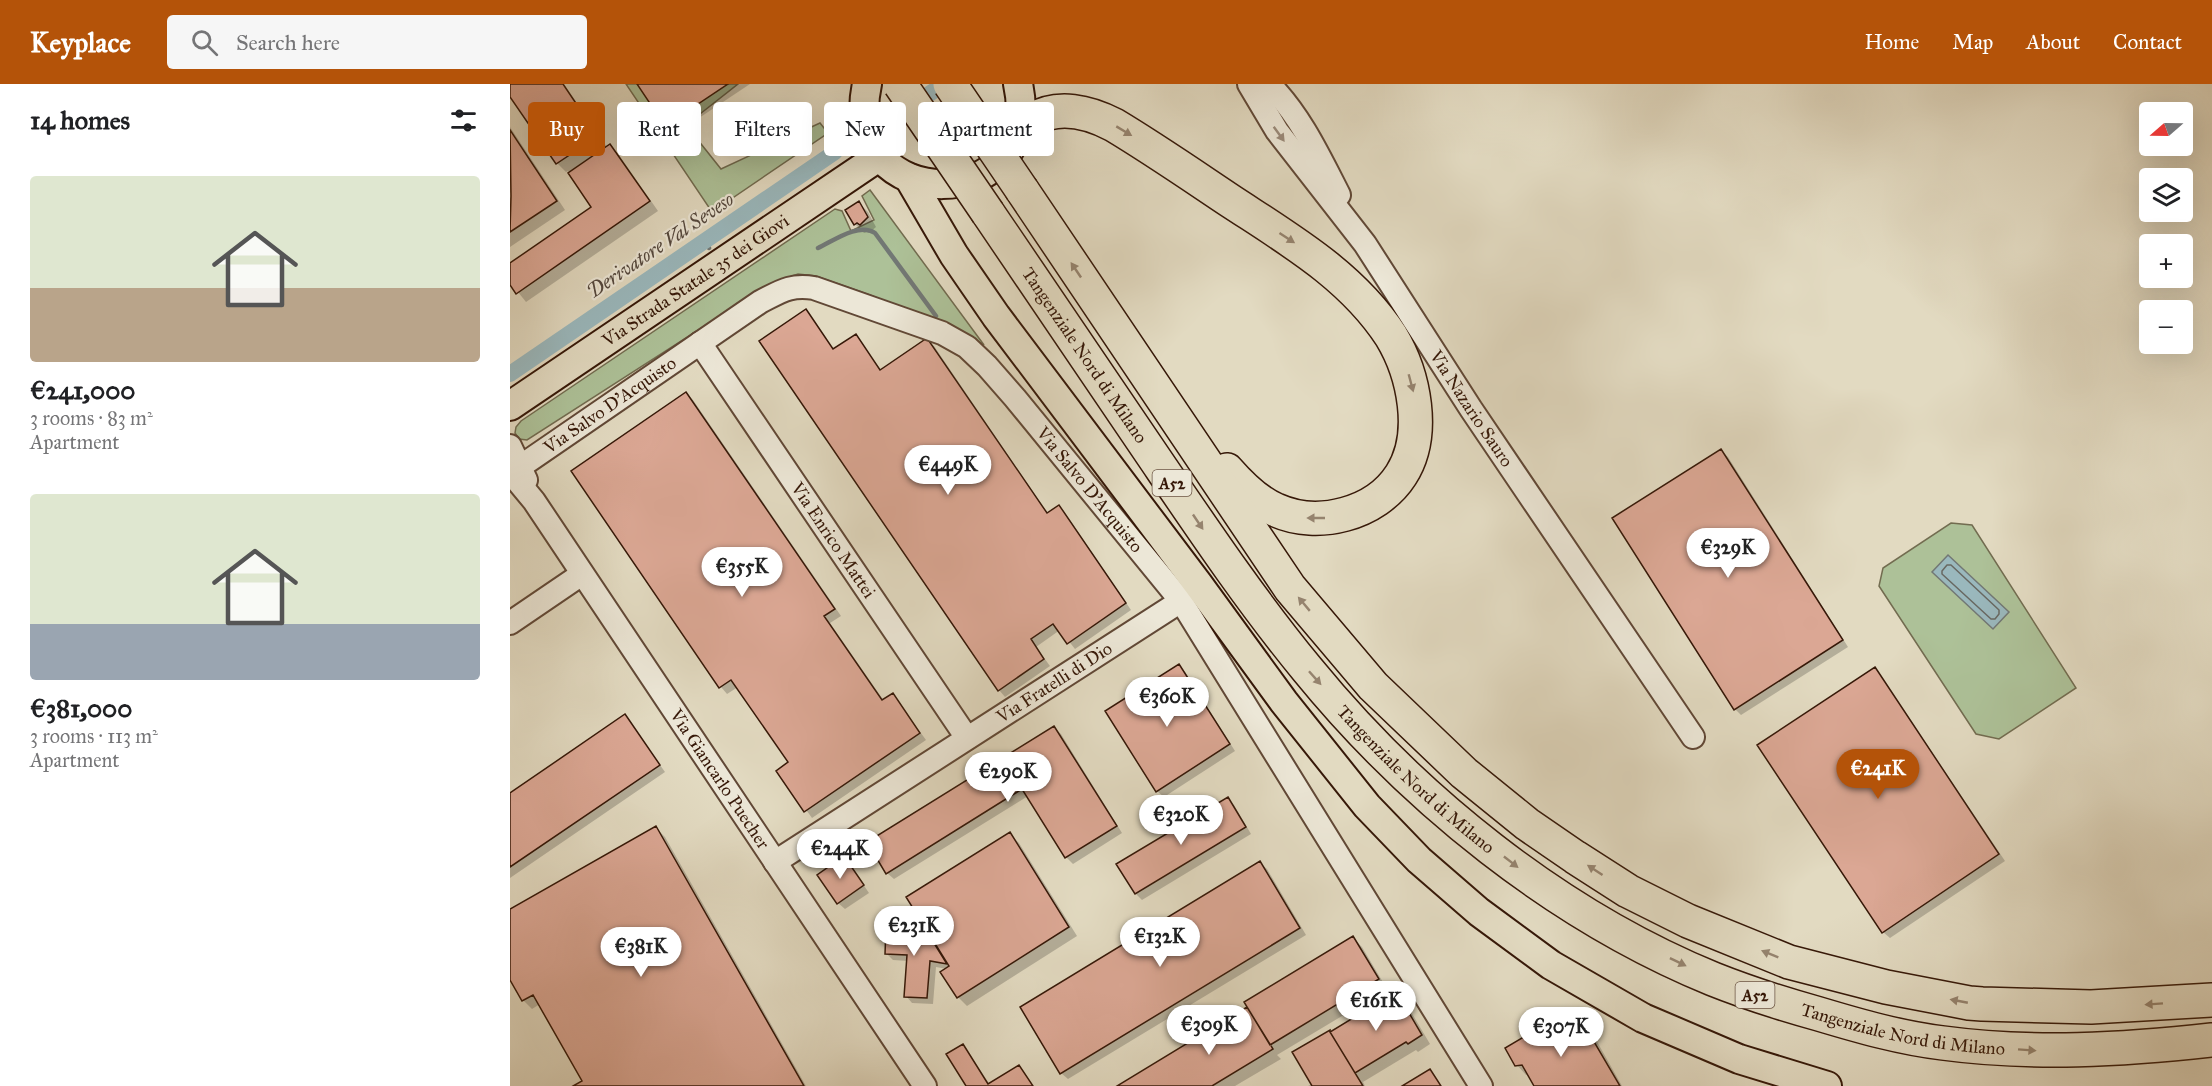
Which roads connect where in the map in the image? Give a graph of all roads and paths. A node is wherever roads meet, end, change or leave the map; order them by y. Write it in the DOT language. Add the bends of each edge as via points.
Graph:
graph roads {
  1 [pos="900,84"];
  2 [pos="950,84"];
  3 [pos="1018,84"];
  4 [pos="1250,84"];
  5 [pos="1269,84"];
  6 [pos="1019,102"];
  7 [pos="1054,113"];
  8 [pos="880,156"];
  9 [pos="1004,156"];
  10 [pos="909,178"];
  11 [pos="944,186"];
  12 [pos="937,226"];
  13 [pos="1365,244"];
  14 [pos="1098,302"];
  15 [pos="700,343"];
  16 [pos="510,406"];
  17 [pos="510,446"];
  18 [pos="514,471"];
  19 [pos="582,574"];
  20 [pos="1181,602"];
  21 [pos="510,623"];
  22 [pos="1694,737"];
  23 [pos="967,738"];
  24 [pos="775,862"];
  25 [pos="2212,999"];
  26 [pos="2212,1040"];
  27 [pos="925,1086"];
  28 [pos="1481,1086"];
  29 [pos="1827,1086"];
  1 -- 26 [label="highway, Tangenziale Nord di Milano / A52, one-way, bridge" via="1239,582 1308,671 1433,802 1528,875 1619,933 1710,977 1852,1024 1943,1043 2048,1051 2138,1049"];
  14 -- 2 [label="highway, Tangenziale Nord di Milano / A52, one-way, bridge"];
  3 -- 6 [label="main road"];
  4 -- 13 [label="street, Via Nazario Sauro, one-way" via="1276,131"];
  5 -- 13 [label="street" via="1298,120"];
  7 -- 14 [label="highway, one-way" via="1068,111 1099,118 1129,135 1292,242 1337,274 1365,302 1391,336 1411,381 1414,428 1403,472 1375,501 1342,515 1298,517 1265,505 1220,461"];
  8 -- 10 [label="main road"];
  8 -- 16 [label="main road, Via Strada Statale 35 dei Giovi"];
  9 -- 11 [label="main road" via="986,172 966,182"];
  10 -- 11 [label="main road"];
  10 -- 12 [label="main road"];
  11 -- 12 [label="main road" via="934,199"];
  12 -- 29 [label="main road" via="996,316 1284,702 1367,806 1419,860 1479,912 1551,964 1643,1018 1739,1059"];
  13 -- 22 [label="street, Via Nazario Sauro" via="1471,409"];
  25 -- 14 [label="highway, Tangenziale Nord di Milano / A52, one-way" via="2091,1007 1969,1003 1789,962 1688,921 1628,891 1518,817 1464,773 1373,686 1290,588"];
  15 -- 18 [label="street, Via Salvo D'Acquisto"];
  15 -- 20 [label="street, Via Salvo D'Acquisto" via="760,302 788,288 802,286 942,333 967,347 987,366"];
  15 -- 23 [label="street, Via Enrico Mattei"];
  17 -- 18 [label="street, Via Giancarlo Puecher"];
  18 -- 19 [label="street, Via Giancarlo Puecher"];
  19 -- 21 [label="street"];
  19 -- 24 [label="street, Via Giancarlo Puecher"];
  20 -- 23 [label="street, Via Fratelli di Dio"];
  20 -- 28 [label="street, Via Salvo D'Acquisto"];
  23 -- 24 [label="street, Via Fratelli di Dio"];
  24 -- 27 [label="street, Via Giancarlo Puecher"];
}
